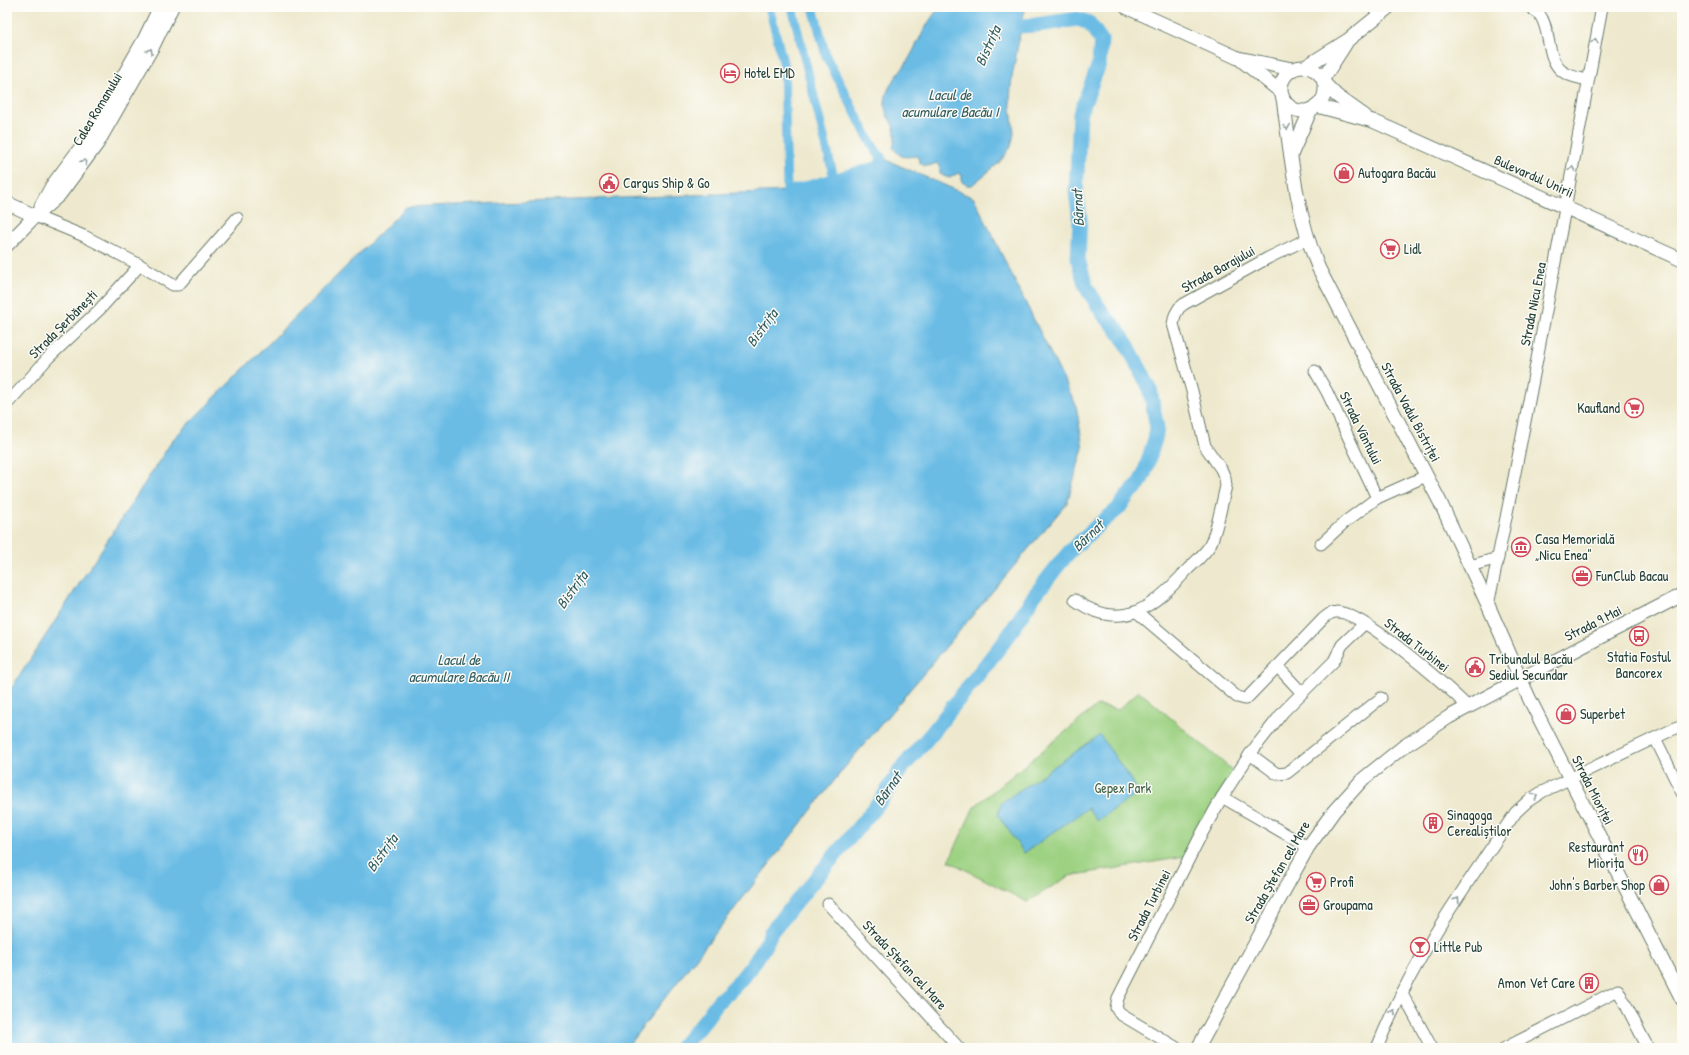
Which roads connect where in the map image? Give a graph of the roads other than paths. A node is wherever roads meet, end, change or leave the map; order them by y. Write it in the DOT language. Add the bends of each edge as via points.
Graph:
graph roads {
  1 [pos="160,7"];
  2 [pos="172,7"];
  3 [pos="1126,7"];
  4 [pos="1389,7"];
  5 [pos="1530,7"];
  6 [pos="1602,7"];
  7 [pos="1348,40"];
  8 [pos="1238,58"];
  9 [pos="1299,68"];
  10 [pos="1588,80"];
  11 [pos="1324,81"];
  12 [pos="1282,95"];
  13 [pos="1314,108"];
  14 [pos="1373,121"];
  15 [pos="1291,155"];
  16 [pos="7,202"];
  17 [pos="1565,207"];
  18 [pos="35,216"];
  19 [pos="237,218"];
  20 [pos="1307,239"];
  21 [pos="7,245"];
  22 [pos="1682,260"];
  23 [pos="140,266"];
  24 [pos="1315,371"];
  25 [pos="7,404"];
  26 [pos="1426,476"];
  27 [pos="1378,498"];
  28 [pos="1321,544"];
  29 [pos="1498,558"];
  30 [pos="1470,566"];
  31 [pos="1682,595"];
  32 [pos="1076,600"];
  33 [pos="1488,605"];
  34 [pos="1137,612"];
  35 [pos="1364,624"];
  36 [pos="1278,667"];
  37 [pos="1520,679"];
  38 [pos="1302,692"];
  39 [pos="1380,698"];
  40 [pos="1468,707"];
  41 [pos="1682,725"];
  42 [pos="1655,738"];
  43 [pos="1250,754"];
  44 [pos="1569,779"];
  45 [pos="1682,792"];
  46 [pos="1222,797"];
  47 [pos="1308,846"];
  48 [pos="828,904"];
  49 [pos="1402,993"];
  50 [pos="1682,999"];
  51 [pos="959,1048"];
  52 [pos="1177,1048"];
  53 [pos="1198,1048"];
  54 [pos="1377,1048"];
  55 [pos="1432,1048"];
  56 [pos="1505,1048"];
  57 [pos="1648,1048"];
  1 -- 18 [label="main road, Calea Romanului" via="88,138 52,186"];
  18 -- 2 [label="main road, Calea Romanului, one-way" via="60,194 97,144 153,46"];
  3 -- 8 [label="main road"];
  4 -- 7 [label="main road"];
  5 -- 10 [label="street" via="1540,15 1560,70"];
  10 -- 6 [label="street, Strada Nicu Enea, one-way"];
  7 -- 9 [label="main road"];
  7 -- 11 [label="main road"];
  8 -- 9 [label="main road"];
  8 -- 12 [label="main road"];
  9 -- 11 [label="main road" via="1312,69 1319,73"];
  9 -- 12 [label="main road" via="1286,75 1282,83"];
  17 -- 10 [label="street, Strada Nicu Enea, one-way"];
  11 -- 13 [label="main road" via="1324,96"];
  11 -- 14 [label="main road, Bulevardul Unirii" via="1337,96"];
  12 -- 13 [label="main road" via="1292,108 1305,111"];
  12 -- 15 [label="main road, Strada Vadul Bistriței, one-way"];
  13 -- 14 [label="main road, Bulevardul Unirii"];
  13 -- 15 [label="main road"];
  14 -- 17 [label="main road, Bulevardul Unirii"];
  15 -- 20 [label="main road, Strada Vadul Bistriței" via="1296,195"];
  16 -- 18 [label="main road"];
  17 -- 22 [label="main road, Bulevardul Unirii"];
  17 -- 29 [label="street, Strada Nicu Enea"];
  18 -- 21 [label="main road, Calea Romanului"];
  18 -- 23 [label="street" via="84,236"];
  19 -- 23 [label="street" via="178,285 173,285"];
  20 -- 26 [label="main road, Strada Vadul Bistriței" via="1318,269"];
  20 -- 34 [label="street, Strada Barajului" via="1222,283 1179,308 1175,315 1173,324 1205,446 1221,469 1226,486 1210,546 1161,597"];
  23 -- 25 [label="street, Strada Șerbănești" via="99,310 48,358"];
  24 -- 27 [label="street, Strada Vântului"];
  26 -- 27 [label="street"];
  26 -- 30 [label="main road, Strada Vadul Bistriței"];
  27 -- 28 [label="street" via="1345,522"];
  29 -- 30 [label="street"];
  29 -- 33 [label="street, Strada Nicu Enea"];
  30 -- 33 [label="main road, Strada Vadul Bistriței"];
  31 -- 37 [label="main road, Strada 9 Mai"];
  32 -- 34 [label="street" via="1086,608 1102,614"];
  33 -- 37 [label="main road, Strada Vadul Bistriței"];
  34 -- 36 [label="street, Strada Turbinei" via="1237,697 1245,699"];
  35 -- 36 [label="street, Strada Turbinei" via="1340,612 1330,613"];
  35 -- 38 [label="street, Strada Turbinei" via="1342,645 1334,661"];
  35 -- 40 [label="street, Strada Turbinei" via="1401,648"];
  36 -- 38 [label="street"];
  37 -- 40 [label="main road, Strada Ștefan cel Mare"];
  37 -- 44 [label="main road, Strada Mioriței"];
  38 -- 43 [label="street, Strada Turbinei"];
  39 -- 43 [label="street" via="1287,773 1277,774"];
  40 -- 47 [label="main road, Strada Ștefan cel Mare" via="1421,735 1376,767 1324,822"];
  41 -- 42 [label="street"];
  42 -- 44 [label="street"];
  42 -- 45 [label="street"];
  43 -- 46 [label="street, Strada Turbinei"];
  49 -- 44 [label="street, one-way" via="1429,941 1516,812 1528,800"];
  44 -- 50 [label="main road, Strada Mioriței"];
  46 -- 47 [label="street"];
  46 -- 52 [label="street, Strada Turbinei" via="1118,998 1116,1008 1120,1014"];
  47 -- 53 [label="main road, Strada Ștefan cel Mare"];
  48 -- 51 [label="street, Strada Ștefan cel Mare"];
  54 -- 49 [label="street, one-way"];
  49 -- 55 [label="street"];
  56 -- 57 [label="street" via="1618,990"];
}
